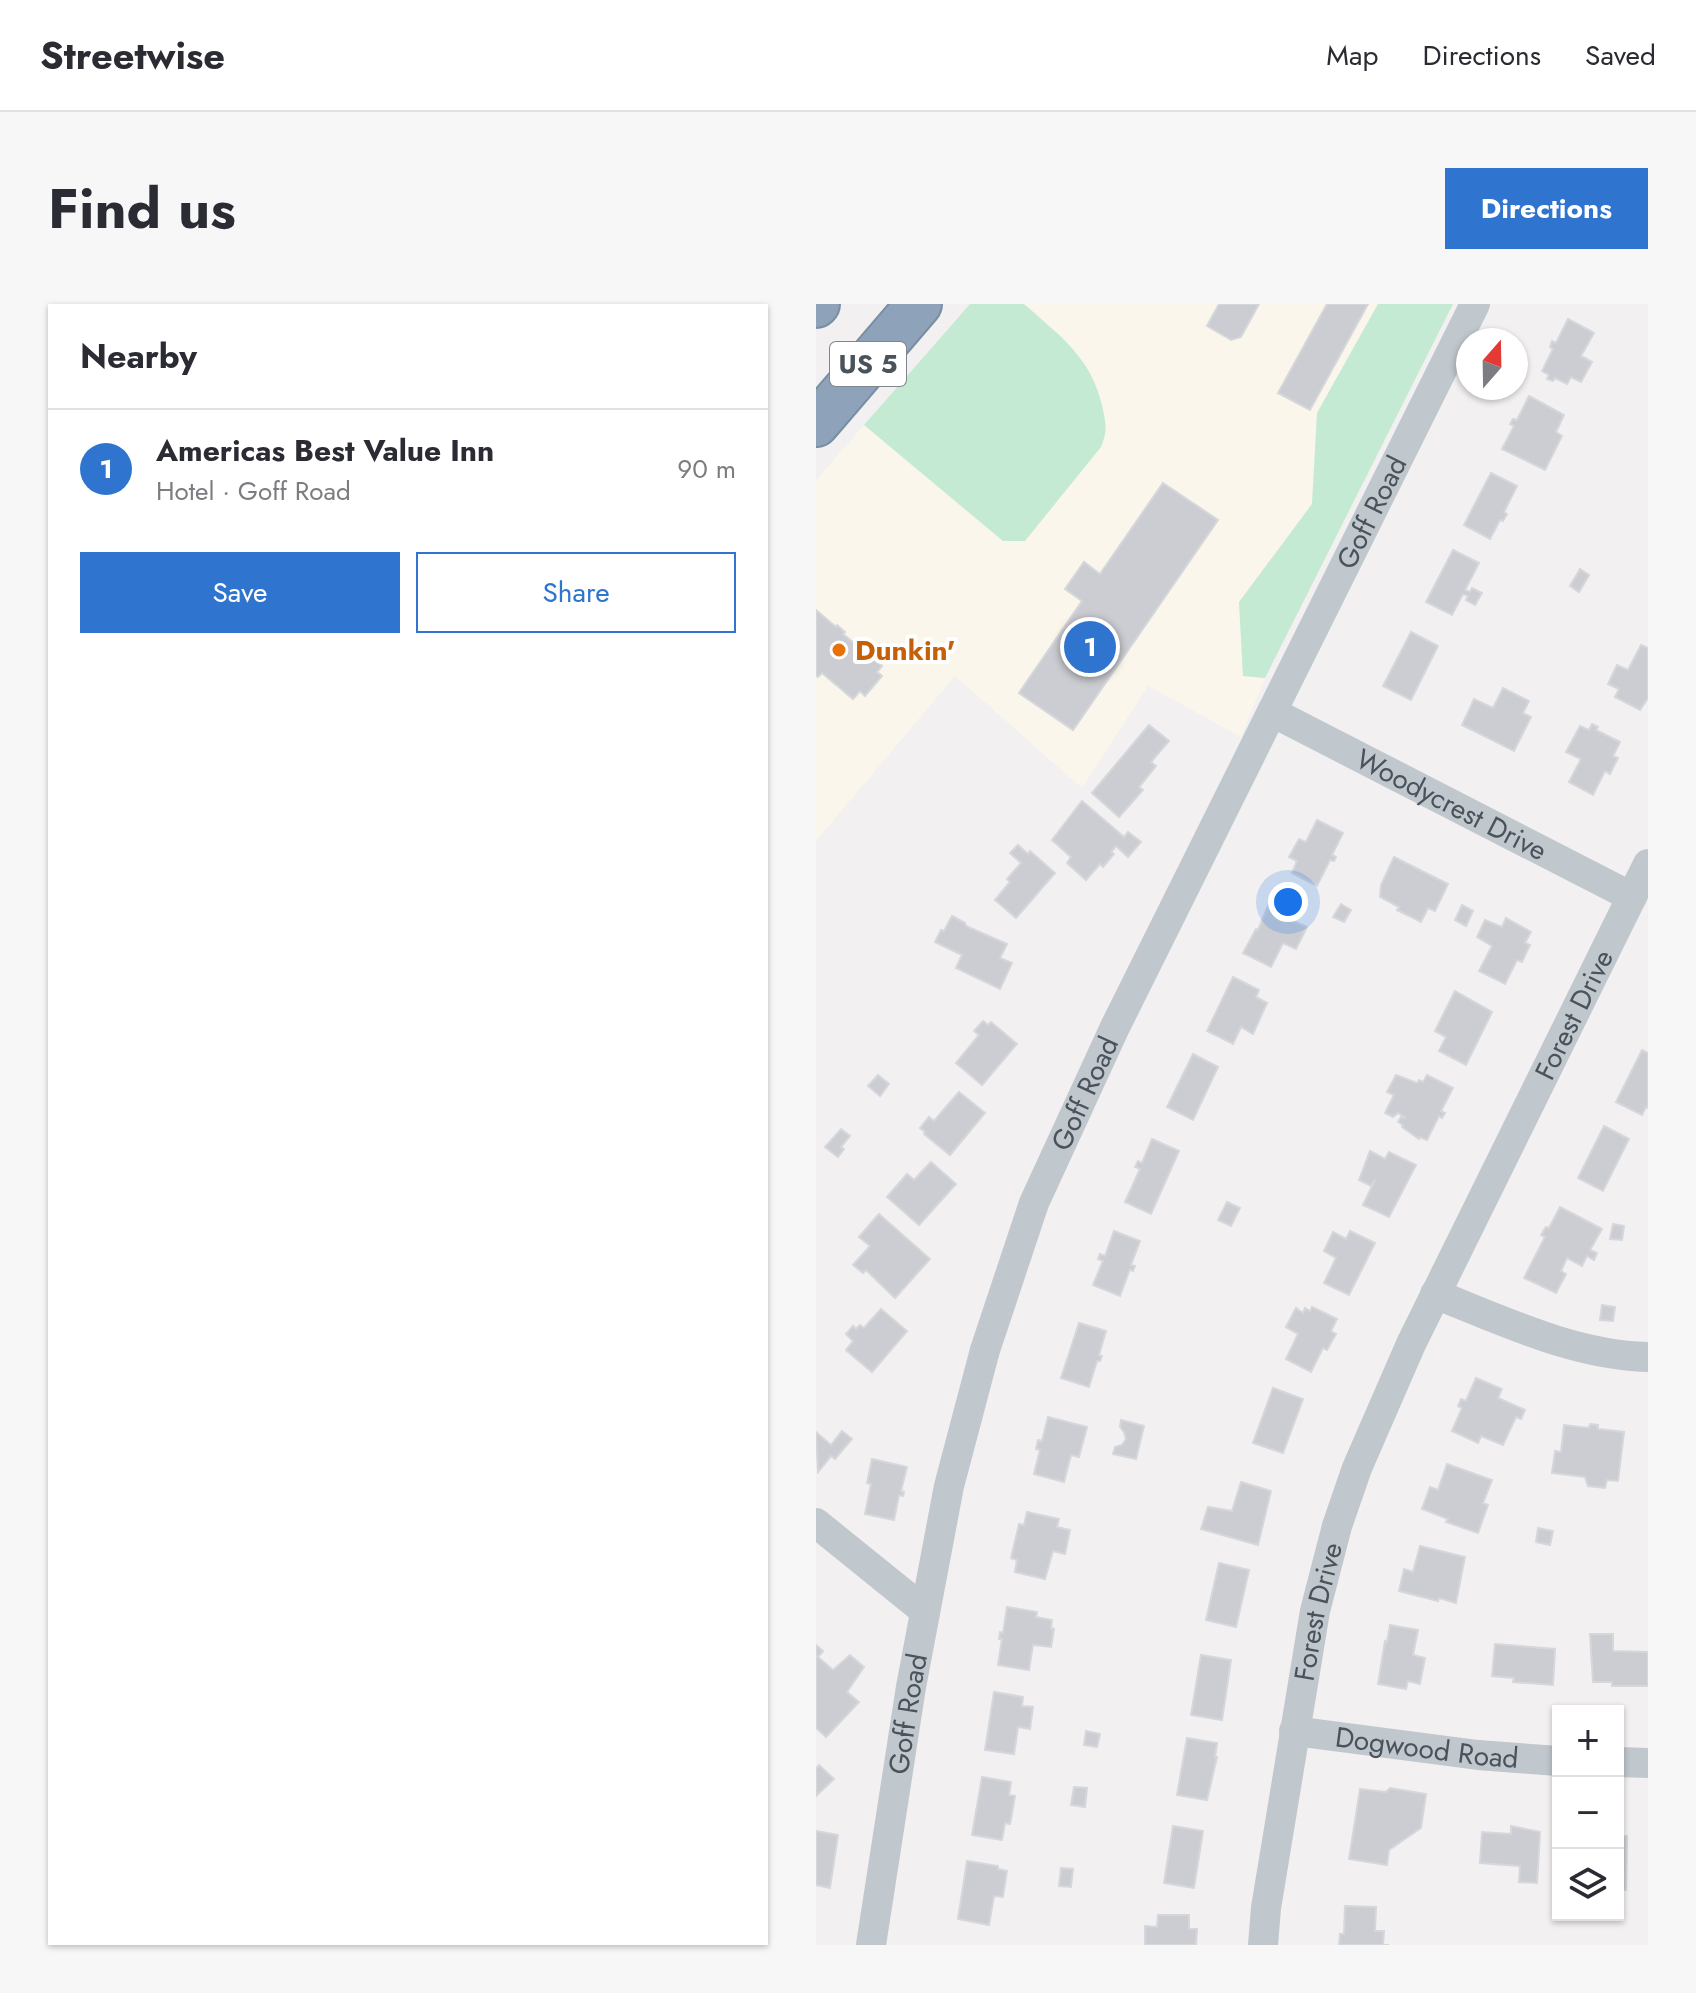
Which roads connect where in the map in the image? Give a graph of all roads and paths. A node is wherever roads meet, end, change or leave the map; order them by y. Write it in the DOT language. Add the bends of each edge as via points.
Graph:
graph roads {
  1 [pos="919,304"];
  2 [pos="1475,304"];
  3 [pos="816,424"];
  4 [pos="1272,712"];
  5 [pos="1648,864"];
  6 [pos="1632,897"];
  7 [pos="1435,1294"];
  8 [pos="1648,1357"];
  9 [pos="816,1523"];
  10 [pos="925,1611"];
  11 [pos="1294,1731"];
  12 [pos="1552,1761"];
  13 [pos="1624,1762"];
  14 [pos="1648,1763"];
  15 [pos="871,1945"];
  16 [pos="1263,1945"];
  1 -- 3 [label="highway, US 5"];
  2 -- 4 [label="street, Goff Road"];
  4 -- 6 [label="street, Woodycrest Drive"];
  4 -- 10 [label="street, Goff Road" via="1034,1203 965,1421"];
  5 -- 6 [label="street, Forest Drive"];
  6 -- 7 [label="street, Forest Drive"];
  7 -- 8 [label="street" via="1572,1346"];
  7 -- 11 [label="street, Forest Drive" via="1380,1410 1342,1512 1315,1611"];
  9 -- 10 [label="street"];
  10 -- 15 [label="street, Goff Road"];
  11 -- 12 [label="street, Dogwood Road"];
  11 -- 16 [label="street, Forest Drive"];
  13 -- 14 [label="street"];
}
